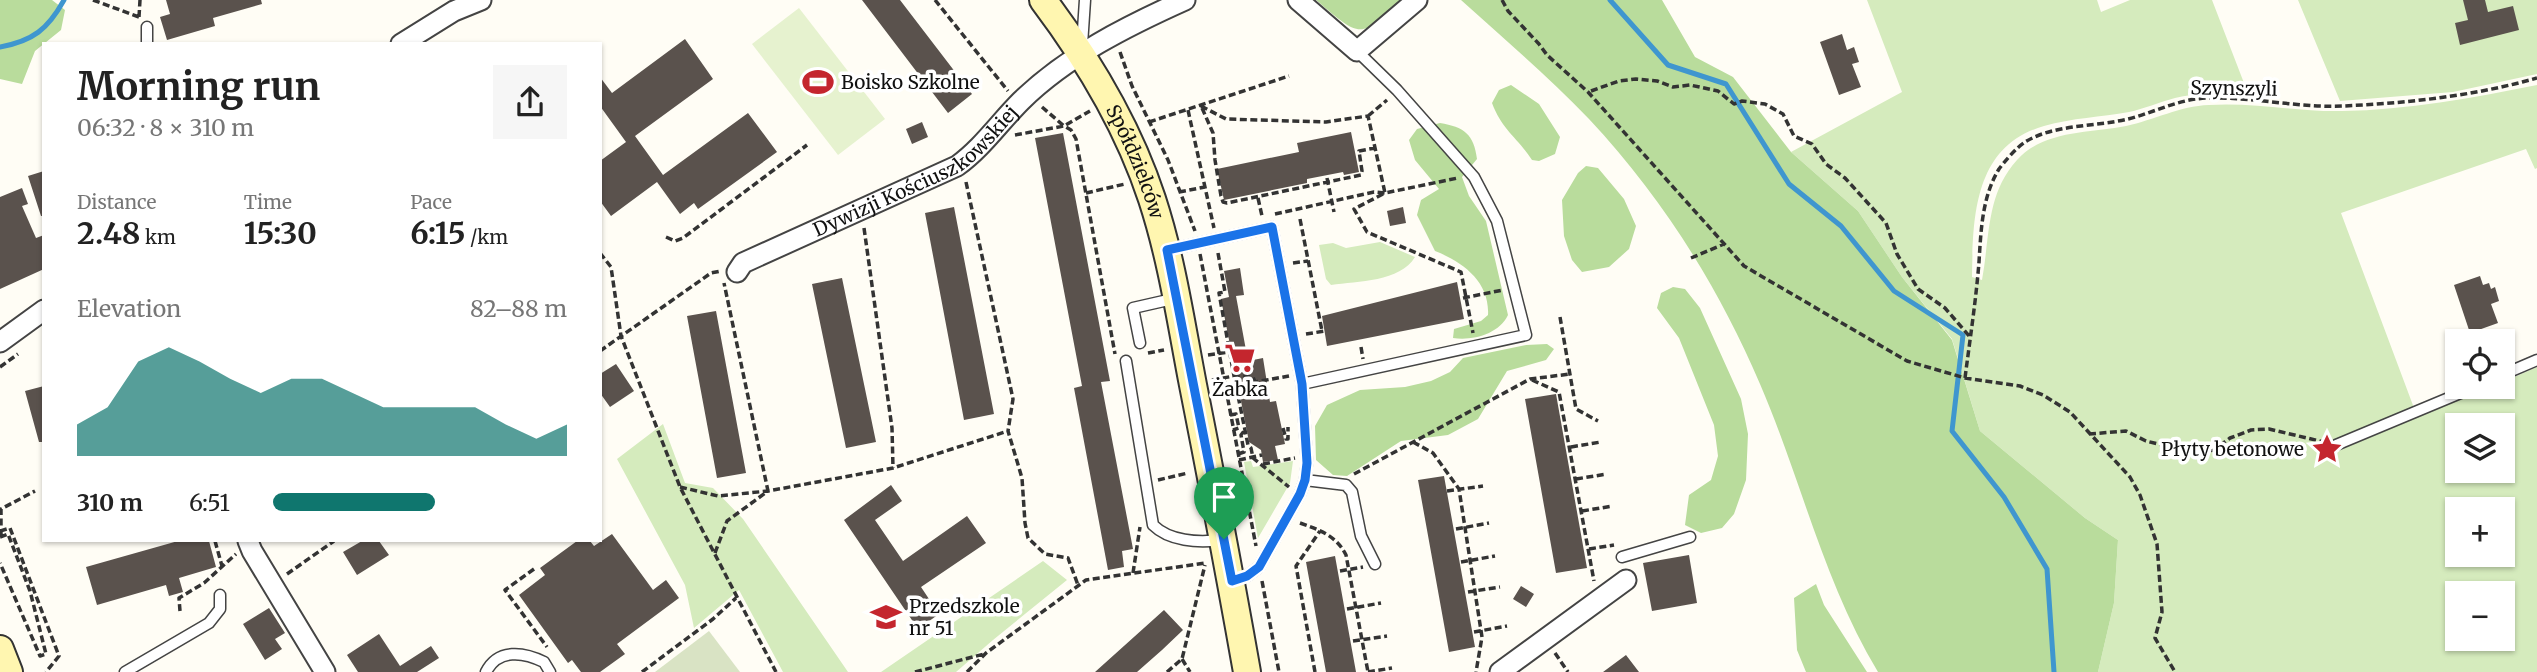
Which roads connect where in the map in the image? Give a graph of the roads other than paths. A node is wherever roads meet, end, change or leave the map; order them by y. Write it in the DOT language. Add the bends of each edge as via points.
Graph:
graph roads {
  1 [pos="481,0"];
  2 [pos="1042,0"];
  3 [pos="1085,0"];
  4 [pos="1185,0"];
  5 [pos="1298,0"];
  6 [pos="1417,0"];
  7 [pos="147,27"];
  8 [pos="146,42"];
  9 [pos="404,42"];
  10 [pos="1357,51"];
  11 [pos="1082,53"];
  12 [pos="1167,250"];
  13 [pos="729,271"];
  14 [pos="1177,298"];
  15 [pos="42,311"];
  16 [pos="0,342"];
  17 [pos="1140,343"];
  18 [pos="1121,360"];
  19 [pos="2537,360"];
  20 [pos="2515,369"];
  21 [pos="1302,384"];
  22 [pos="2446,399"];
  23 [pos="2336,445"];
  24 [pos="1305,480"];
  25 [pos="1690,537"];
  26 [pos="1224,539"];
  27 [pos="250,546"];
  28 [pos="1622,557"];
  29 [pos="1375,564"];
  30 [pos="1626,580"];
  31 [pos="1232,581"];
  32 [pos="220,595"];
  33 [pos="0,649"];
  34 [pos="9,672"];
  35 [pos="125,672"];
  36 [pos="325,672"];
  37 [pos="486,672"];
  38 [pos="550,672"];
  39 [pos="1247,672"];
  40 [pos="1500,672"];
  1 -- 9 [label="street"];
  2 -- 11 [label="street, Spółdzielców"];
  3 -- 11 [label="lane"];
  4 -- 11 [label="street, Dywizji Kościuszkowskiej"];
  5 -- 10 [label="street"];
  6 -- 10 [label="street"];
  7 -- 8 [label="lane"];
  10 -- 21 [label="lane" via="1474,177 1497,221 1525,335"];
  11 -- 12 [label="street, Spółdzielców" via="1137,159"];
  11 -- 13 [label="street, Dywizji Kościuszkowskiej" via="957,166"];
  12 -- 14 [label="street, Spółdzielców"];
  12 -- 21 [label="lane" via="1272,227"];
  14 -- 17 [label="lane" via="1133,309"];
  14 -- 26 [label="street, Spółdzielców"];
  15 -- 16 [label="street"];
  18 -- 26 [label="lane" via="1153,525 1164,535 1206,542"];
  19 -- 20 [label="lane"];
  21 -- 24 [label="lane"];
  22 -- 23 [label="lane"];
  24 -- 29 [label="lane" via="1346,485 1352,492 1362,536"];
  24 -- 31 [label="lane" via="1259,567"];
  25 -- 28 [label="lane"];
  26 -- 31 [label="street, Spółdzielców"];
  27 -- 36 [label="street"];
  30 -- 40 [label="street"];
  31 -- 39 [label="street, Spółdzielców"];
  32 -- 35 [label="lane" via="220,609 209,623"];
  33 -- 34 [label="street"];
  37 -- 38 [label="lane" via="499,657 517,652 544,662"];
}
